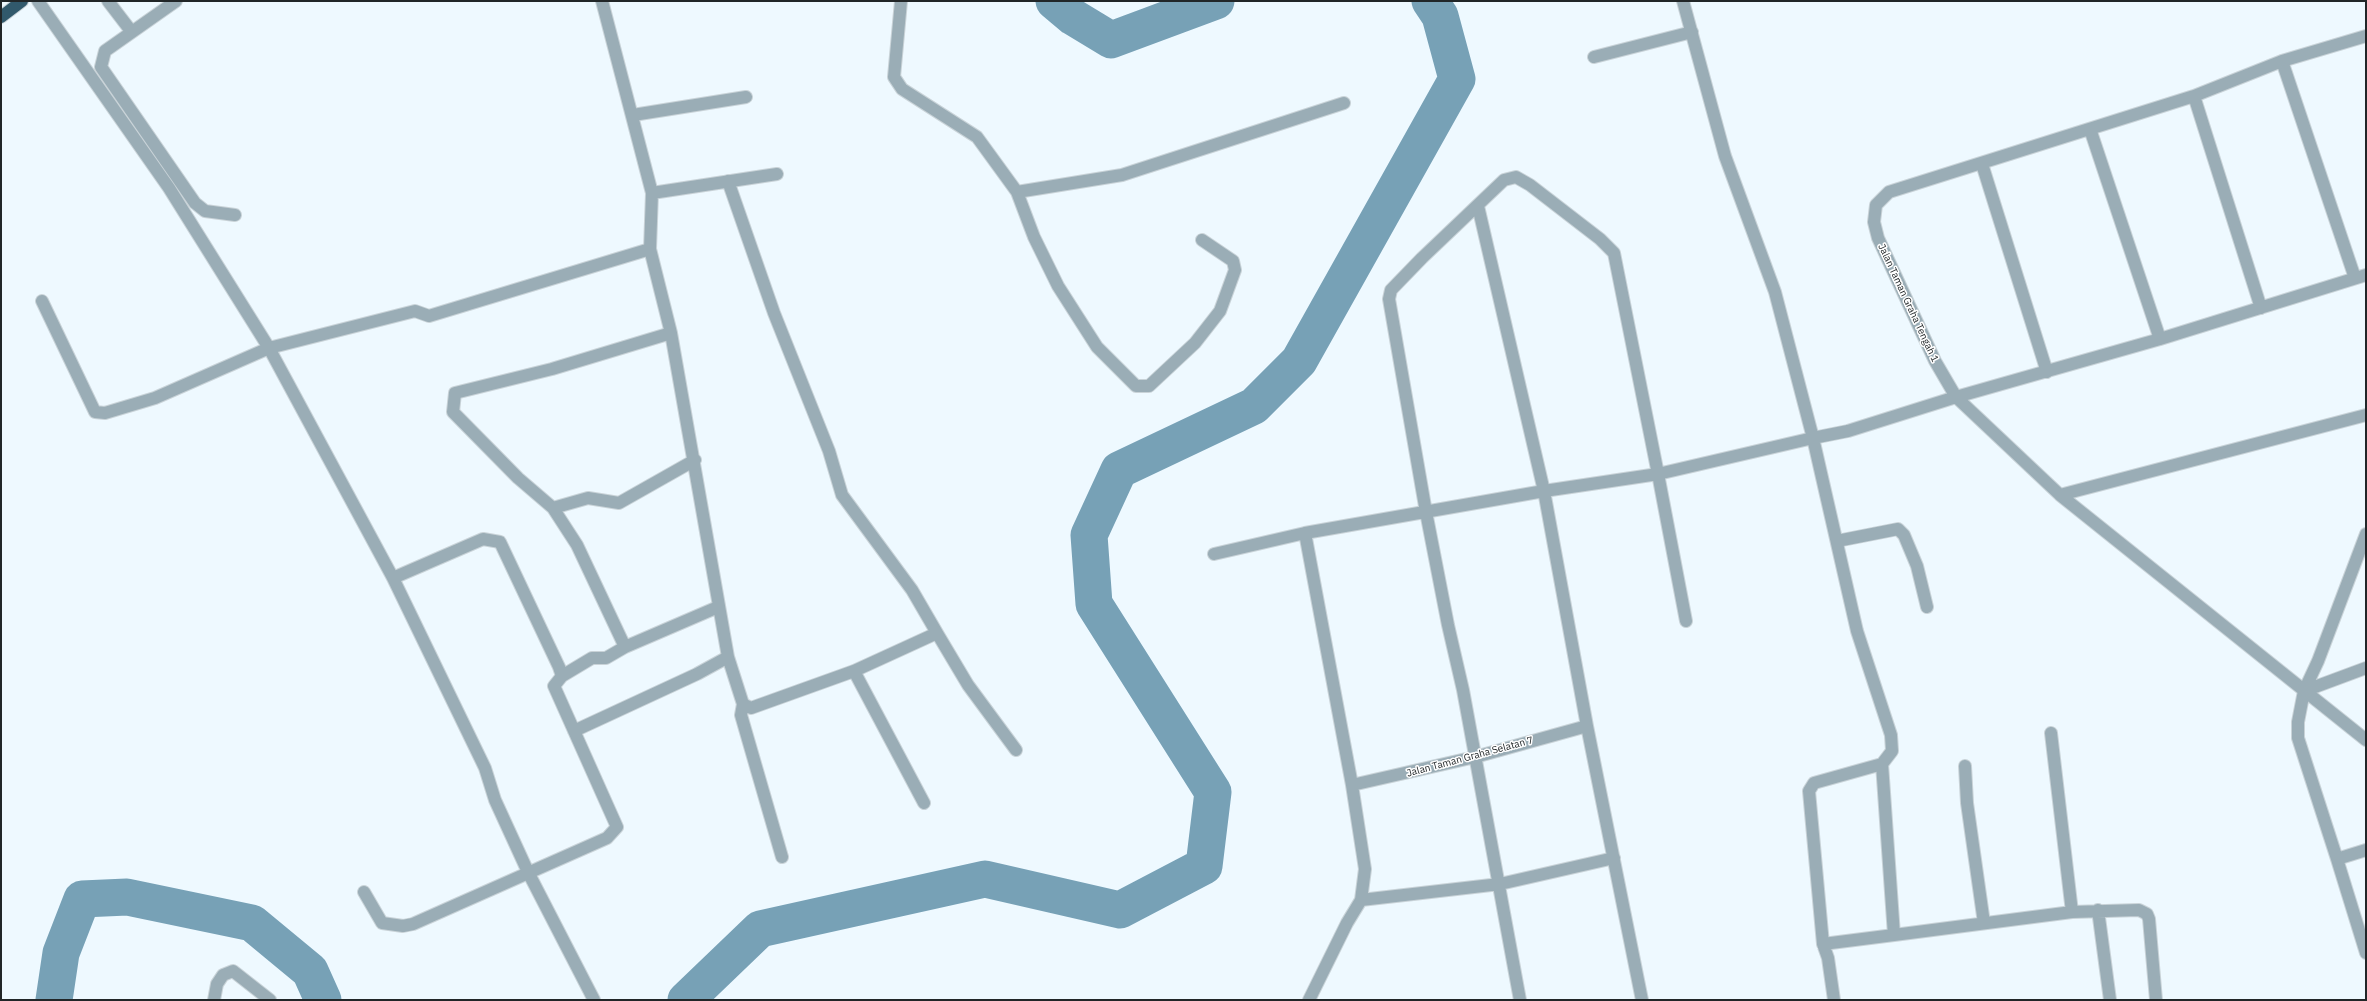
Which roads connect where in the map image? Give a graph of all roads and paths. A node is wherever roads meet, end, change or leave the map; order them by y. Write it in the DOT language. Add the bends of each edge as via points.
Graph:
graph roads {
  1 [pos="22,1"];
  2 [pos="38,1"];
  3 [pos="108,1"];
  4 [pos="176,1"];
  5 [pos="602,1"];
  6 [pos="901,1"];
  7 [pos="1683,1"];
  8 [pos="1,17"];
  9 [pos="131,31"];
  10 [pos="1692,32"];
  11 [pos="2366,36"];
  12 [pos="1594,57"];
  13 [pos="2282,61"];
  14 [pos="2194,96"];
  15 [pos="746,97"];
  16 [pos="1344,102"];
  17 [pos="633,115"];
  18 [pos="2090,129"];
  19 [pos="1982,164"];
  20 [pos="777,174"];
  21 [pos="728,181"];
  22 [pos="1017,192"];
  23 [pos="652,193"];
  24 [pos="1478,206"];
  25 [pos="235,215"];
  26 [pos="1202,240"];
  27 [pos="650,249"];
  28 [pos="2360,276"];
  29 [pos="42,301"];
  30 [pos="2261,308"];
  31 [pos="671,333"];
  32 [pos="2160,339"];
  33 [pos="269,348"];
  34 [pos="2047,372"];
  35 [pos="1956,397"];
  36 [pos="2366,415"];
  37 [pos="1814,438"];
  38 [pos="695,460"];
  39 [pos="1658,474"];
  40 [pos="1544,491"];
  41 [pos="2060,495"];
  42 [pos="553,508"];
  43 [pos="1426,512"];
  44 [pos="1305,533"];
  45 [pos="2366,534"];
  46 [pos="1837,541"];
  47 [pos="1214,554"];
  48 [pos="393,578"];
  49 [pos="1927,606"];
  50 [pos="718,607"];
  51 [pos="1686,621"];
  52 [pos="937,633"];
  53 [pos="625,647"];
  54 [pos="728,657"];
  55 [pos="2366,668"];
  56 [pos="854,671"];
  57 [pos="562,676"];
  58 [pos="2304,691"];
  59 [pos="743,704"];
  60 [pos="1587,726"];
  61 [pos="574,731"];
  62 [pos="2051,733"];
  63 [pos="2366,740"];
  64 [pos="1016,750"];
  65 [pos="1475,757"];
  66 [pos="1882,764"];
  67 [pos="1965,766"];
  68 [pos="1352,785"];
  69 [pos="924,803"];
  70 [pos="2366,850"];
  71 [pos="782,857"];
  72 [pos="1614,858"];
  73 [pos="2338,859"];
  74 [pos="528,872"];
  75 [pos="1500,884"];
  76 [pos="364,892"];
  77 [pos="1361,900"];
  78 [pos="2098,910"];
  79 [pos="2072,912"];
  80 [pos="1984,923"];
  81 [pos="1894,935"];
  82 [pos="1823,944"];
  83 [pos="2366,953"];
  84 [pos="214,1000"];
  85 [pos="270,1000"];
  86 [pos="594,1000"];
  87 [pos="1309,1000"];
  88 [pos="1520,1000"];
  89 [pos="1642,1000"];
  90 [pos="1834,1000"];
  91 [pos="2110,1000"];
  92 [pos="2156,1000"];
  1 -- 8 [label="highway"];
  2 -- 33 [label="street" via="169,188"];
  3 -- 9 [label="street"];
  4 -- 9 [label="street"];
  5 -- 17 [label="street"];
  6 -- 22 [label="street" via="894,77 902,88 977,137"];
  7 -- 10 [label="street"];
  9 -- 25 [label="street" via="105,51 101,67 195,203 205,211"];
  10 -- 12 [label="street"];
  10 -- 37 [label="street" via="1725,156 1775,292"];
  11 -- 13 [label="street"];
  13 -- 14 [label="street"];
  13 -- 28 [label="street"];
  14 -- 18 [label="street"];
  14 -- 30 [label="street"];
  15 -- 17 [label="street"];
  16 -- 22 [label="street" via="1122,175"];
  17 -- 23 [label="street"];
  18 -- 19 [label="street"];
  18 -- 32 [label="street"];
  19 -- 34 [label="street"];
  19 -- 35 [label="street, Jalan Taman Graha Tengah 1" via="1889,192 1876,205 1874,222 1878,238 1935,361"];
  20 -- 21 [label="street"];
  21 -- 23 [label="street"];
  21 -- 52 [label="street" via="774,313 829,451 842,495 912,590"];
  22 -- 26 [label="street" via="1034,237 1058,286 1097,347 1136,386 1149,386 1196,343 1220,311 1235,270 1233,261"];
  23 -- 27 [label="street"];
  24 -- 39 [label="street" via="1504,180 1516,177 1600,239 1614,253"];
  24 -- 40 [label="street"];
  24 -- 43 [label="street" via="1391,290 1390,299"];
  27 -- 31 [label="street"];
  27 -- 33 [label="street" via="429,316 415,311"];
  28 -- 30 [label="street"];
  29 -- 33 [label="street" via="95,412 106,413 155,398"];
  30 -- 32 [label="street"];
  31 -- 38 [label="street" via="685,423"];
  31 -- 42 [label="street" via="552,369 455,393 453,412 518,478"];
  32 -- 34 [label="street"];
  33 -- 48 [label="street"];
  34 -- 35 [label="street"];
  35 -- 37 [label="street" via="1848,431"];
  35 -- 41 [label="street, Jalan Taman Graha Tengah 1"];
  36 -- 41 [label="street"];
  37 -- 39 [label="street"];
  37 -- 46 [label="street"];
  38 -- 42 [label="street" via="619,503 588,498"];
  38 -- 50 [label="street"];
  39 -- 40 [label="street"];
  39 -- 51 [label="street"];
  40 -- 43 [label="street"];
  40 -- 60 [label="street"];
  41 -- 58 [label="street, Jalan Taman Graha Tengah 1"];
  42 -- 53 [label="street" via="576,545"];
  43 -- 44 [label="street"];
  43 -- 65 [label="street"];
  44 -- 47 [label="street"];
  44 -- 68 [label="street"];
  45 -- 58 [label="street" via="2318,661"];
  46 -- 49 [label="street" via="1898,529 1904,535 1917,566"];
  46 -- 66 [label="street" via="1857,631 1891,735 1892,751"];
  48 -- 57 [label="street" via="483,540 500,542"];
  48 -- 74 [label="street" via="485,768 495,800"];
  50 -- 53 [label="street"];
  50 -- 54 [label="street"];
  52 -- 56 [label="street"];
  52 -- 64 [label="street" via="968,685"];
  53 -- 57 [label="street" via="606,658 592,658"];
  54 -- 59 [label="street"];
  54 -- 61 [label="street"];
  55 -- 58 [label="street"];
  56 -- 59 [label="street" via="754,708"];
  56 -- 69 [label="street"];
  57 -- 61 [label="street" via="554,686"];
  58 -- 63 [label="street, Jalan Taman Graha Tengah 1"];
  58 -- 73 [label="street" via="2299,708 2298,738"];
  59 -- 71 [label="street" via="741,715"];
  60 -- 65 [label="street, Jalan Taman Graha Selatan 7"];
  60 -- 72 [label="street"];
  61 -- 74 [label="street" via="617,827 608,838"];
  62 -- 79 [label="street"];
  65 -- 68 [label="street, Jalan Taman Graha Selatan 7"];
  65 -- 75 [label="street"];
  66 -- 81 [label="street"];
  66 -- 82 [label="street" via="1814,783 1808,791"];
  67 -- 80 [label="street" via="1966,803"];
  68 -- 77 [label="street" via="1365,869"];
  70 -- 73 [label="street"];
  72 -- 75 [label="street"];
  72 -- 89 [label="street"];
  73 -- 83 [label="street"];
  74 -- 76 [label="street" via="413,924 403,926 382,923"];
  74 -- 86 [label="street"];
  75 -- 77 [label="street"];
  75 -- 88 [label="street"];
  77 -- 87 [label="street"];
  78 -- 79 [label="street"];
  78 -- 91 [label="street"];
  78 -- 92 [label="street" via="2139,910 2146,914 2149,919"];
  79 -- 80 [label="street"];
  80 -- 81 [label="street"];
  81 -- 82 [label="street"];
  82 -- 90 [label="street" via="1828,958"];
  84 -- 85 [label="street" via="216,984 223,975 233,971"];
}
